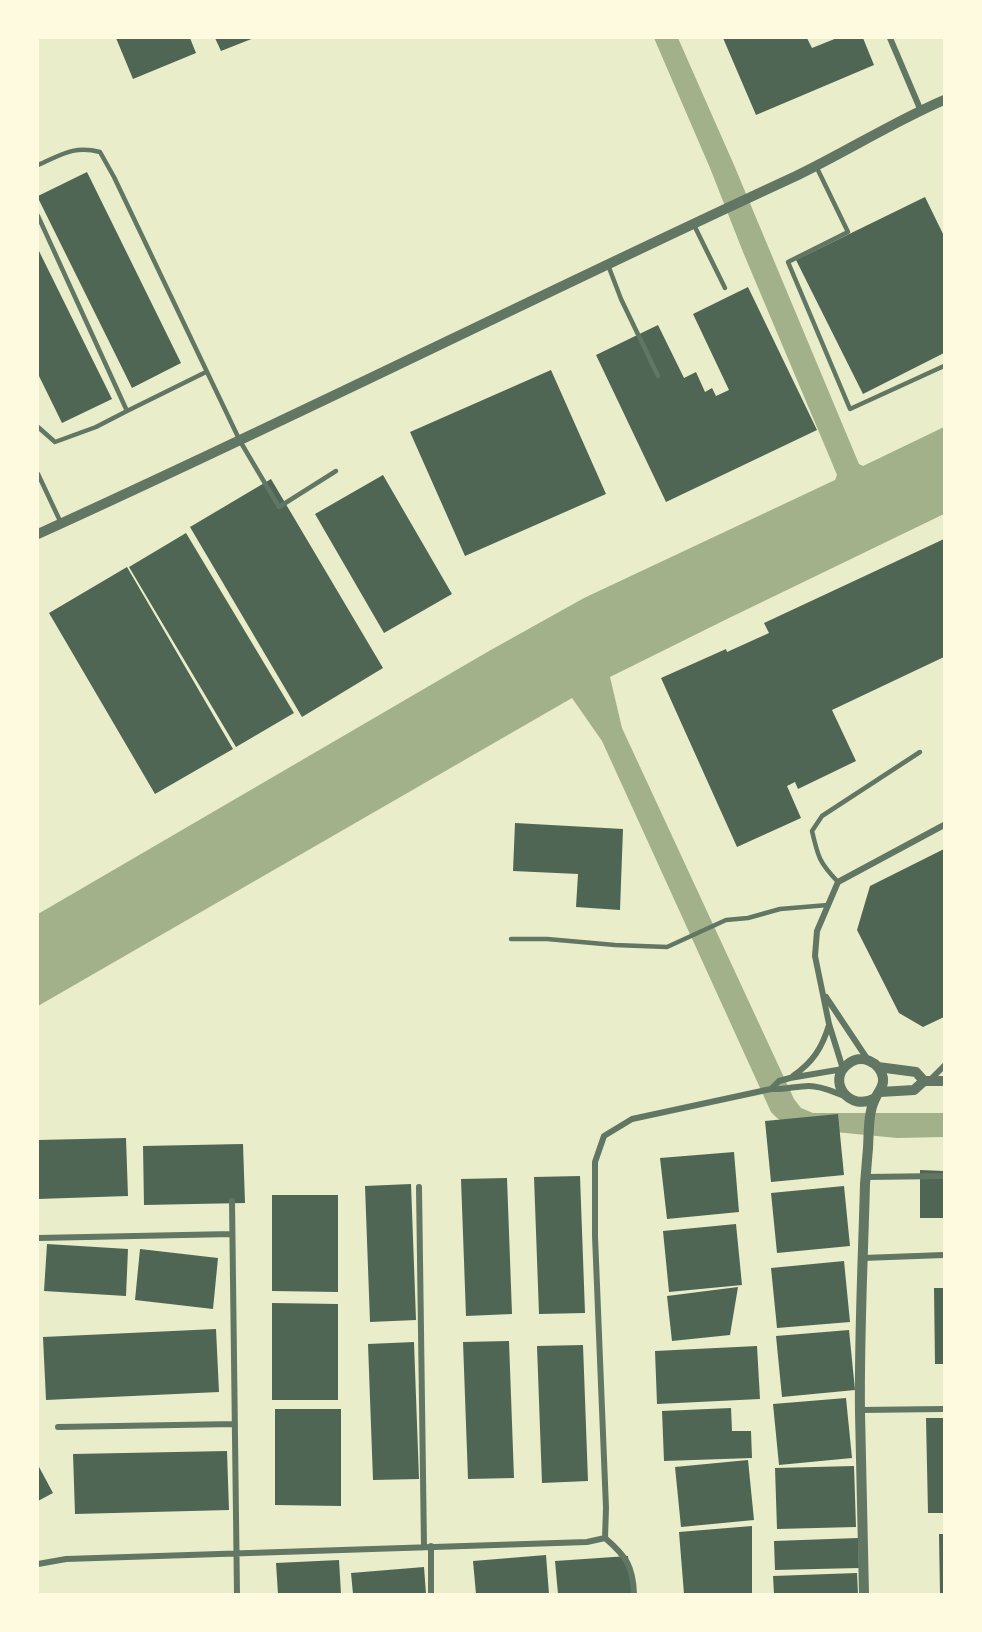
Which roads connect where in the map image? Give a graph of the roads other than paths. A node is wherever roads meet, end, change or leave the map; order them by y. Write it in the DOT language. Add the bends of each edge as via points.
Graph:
graph roads {
  1 [pos="890,38"];
  2 [pos="945,100"];
  3 [pos="921,111"];
  4 [pos="38,165"];
  5 [pos="816,166"];
  6 [pos="38,216"];
  7 [pos="693,224"];
  8 [pos="608,265"];
  9 [pos="725,288"];
  10 [pos="945,366"];
  11 [pos="206,372"];
  12 [pos="658,376"];
  13 [pos="127,411"];
  14 [pos="38,427"];
  15 [pos="240,441"];
  16 [pos="336,471"];
  17 [pos="38,474"];
  18 [pos="61,523"];
  19 [pos="38,534"];
  20 [pos="920,752"];
  21 [pos="945,825"];
  22 [pos="838,882"];
  23 [pos="828,905"];
  24 [pos="511,939"];
  25 [pos="822,991"];
  26 [pos="829,1024"];
  27 [pos="873,1063"];
  28 [pos="945,1066"];
  29 [pos="843,1069"];
  30 [pos="790,1078"];
  31 [pos="927,1081"];
  32 [pos="945,1082"];
  33 [pos="771,1089"];
  34 [pos="877,1095"];
  35 [pos="851,1099"];
  36 [pos="869,1124"];
  37 [pos="945,1176"];
  38 [pos="865,1177"];
  39 [pos="419,1187"];
  40 [pos="232,1201"];
  41 [pos="232,1234"];
  42 [pos="38,1238"];
  43 [pos="945,1255"];
  44 [pos="863,1258"];
  45 [pos="945,1409"];
  46 [pos="860,1410"];
  47 [pos="235,1424"];
  48 [pos="58,1427"];
  49 [pos="605,1538"];
  50 [pos="428,1547"];
  51 [pos="236,1553"];
  52 [pos="38,1564"];
  53 [pos="237,1594"];
  54 [pos="431,1594"];
  55 [pos="634,1594"];
  56 [pos="864,1594"];
  1 -- 3 [label="street"];
  2 -- 3 [label="street"];
  3 -- 5 [label="street"];
  4 -- 11 [label="lane" via="73,150 100,152"];
  5 -- 7 [label="street"];
  5 -- 10 [label="lane" via="848,232 788,262 850,409"];
  6 -- 13 [label="lane"];
  7 -- 8 [label="street"];
  7 -- 9 [label="lane"];
  8 -- 12 [label="lane"];
  8 -- 15 [label="street"];
  11 -- 13 [label="lane"];
  11 -- 15 [label="lane"];
  13 -- 14 [label="lane" via="55,442"];
  15 -- 16 [label="lane" via="279,507"];
  15 -- 18 [label="street"];
  17 -- 18 [label="lane"];
  18 -- 19 [label="street"];
  20 -- 22 [label="lane" via="822,816 812,831 817,855"];
  21 -- 22 [label="street"];
  22 -- 23 [label="street"];
  23 -- 24 [label="lane" via="780,909 726,920 667,947"];
  23 -- 25 [label="street" via="817,931 815,956"];
  25 -- 26 [label="street"];
  25 -- 27 [label="street"];
  26 -- 29 [label="street"];
  26 -- 30 [label="street" via="818,1052"];
  27 -- 29 [label="street" via="854,1060"];
  27 -- 31 [label="street" via="916,1072"];
  27 -- 34 [label="street" via="883,1076"];
  28 -- 31 [label="street"];
  29 -- 30 [label="street"];
  29 -- 35 [label="street" via="840,1087"];
  30 -- 33 [label="street"];
  31 -- 32 [label="street"];
  31 -- 34 [label="street" via="914,1090"];
  33 -- 35 [label="street" via="822,1087"];
  33 -- 49 [label="street" via="632,1119 604,1136 595,1162 595,1236"];
  34 -- 35 [label="street" via="869,1101"];
  34 -- 36 [label="street"];
  35 -- 36 [label="street"];
  36 -- 38 [label="street"];
  37 -- 38 [label="street"];
  38 -- 44 [label="street"];
  39 -- 50 [label="street"];
  40 -- 41 [label="street"];
  41 -- 42 [label="street"];
  41 -- 47 [label="street"];
  43 -- 44 [label="street"];
  44 -- 46 [label="street"];
  45 -- 46 [label="street"];
  46 -- 56 [label="street"];
  47 -- 48 [label="street"];
  47 -- 51 [label="street"];
  49 -- 50 [label="street" via="587,1542"];
  49 -- 55 [label="street" via="629,1564"];
  50 -- 51 [label="street"];
  50 -- 54 [label="street"];
  51 -- 52 [label="street" via="66,1559"];
  51 -- 53 [label="street"];
}
